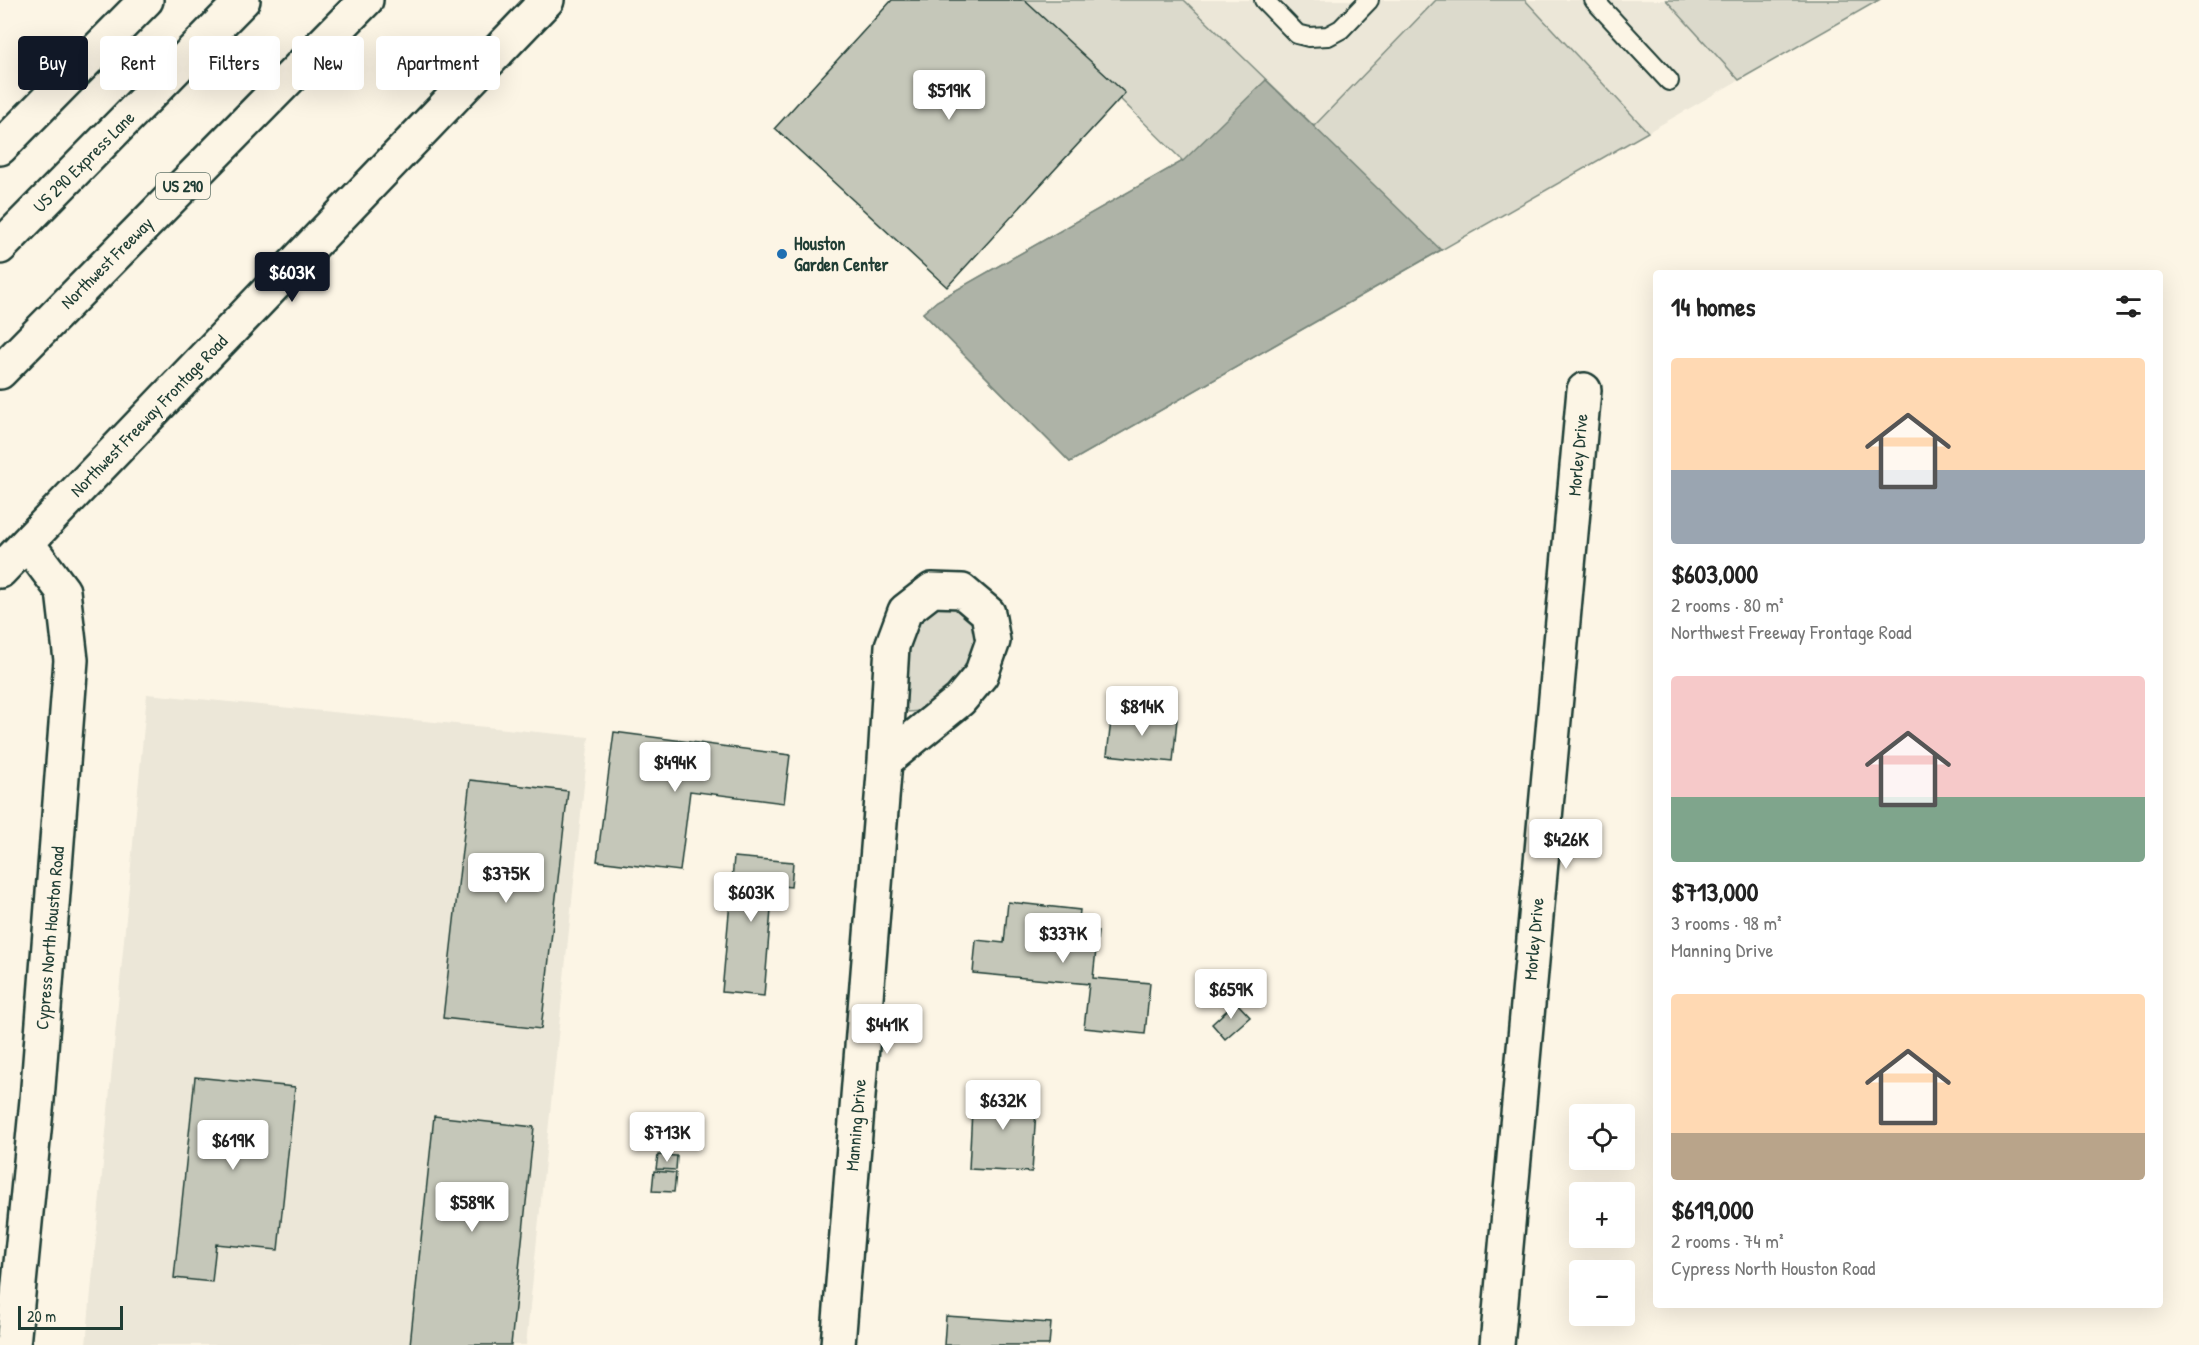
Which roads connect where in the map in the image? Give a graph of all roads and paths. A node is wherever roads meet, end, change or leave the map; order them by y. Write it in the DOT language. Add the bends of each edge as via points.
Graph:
graph roads {
  1 [pos="146,0"];
  2 [pos="243,0"];
  3 [pos="366,0"];
  4 [pos="547,0"];
  5 [pos="1264,0"];
  6 [pos="1369,0"];
  7 [pos="1594,0"];
  8 [pos="1669,81"];
  9 [pos="0,148"];
  10 [pos="0,247"];
  11 [pos="0,372"];
  12 [pos="1584,390"];
  13 [pos="27,543"];
  14 [pos="0,571"];
  15 [pos="885,761"];
  16 [pos="13,1345"];
  17 [pos="838,1345"];
  18 [pos="1497,1345"];
  1 -- 9 [label="main road"];
  2 -- 10 [label="main road, US 290 Express Lane"];
  3 -- 11 [label="main road, Northwest Freeway / US 290"];
  4 -- 13 [label="main road, Northwest Freeway Frontage Road"];
  5 -- 6 [label="lane" via="1298,34 1309,37 1328,36 1341,29"];
  7 -- 8 [label="lane"];
  12 -- 18 [label="main road, Morley Drive"];
  13 -- 14 [label="main road, Northwest Freeway Frontage Road"];
  13 -- 16 [label="main road, Cypress North Houston Road" via="63,591 71,660 37,1100"];
  15 -- 15 [label="main road, Manning Drive" via="892,646 905,610 932,590 962,591 988,613 993,641 981,675 960,700"];
  15 -- 17 [label="main road, Manning Drive"];
}
